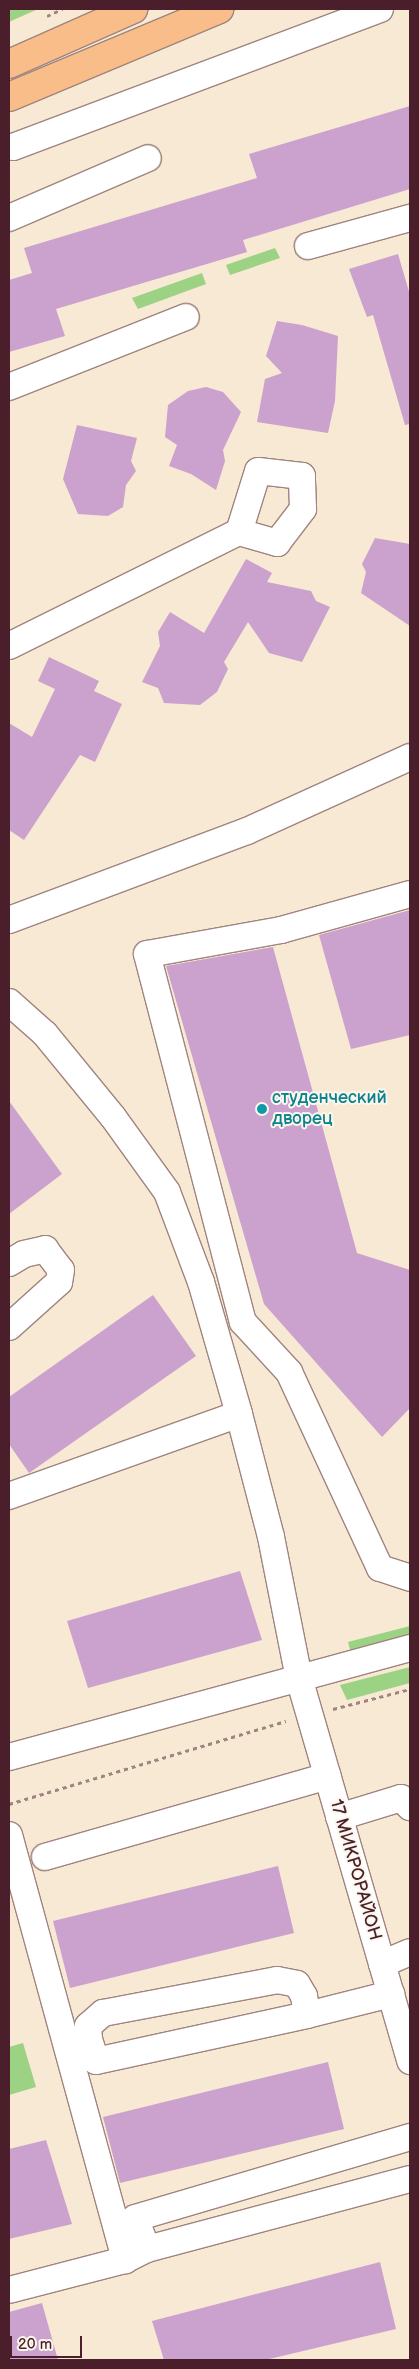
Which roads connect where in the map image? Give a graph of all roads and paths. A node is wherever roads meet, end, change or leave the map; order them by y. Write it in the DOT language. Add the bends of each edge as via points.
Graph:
graph roads {
  1 [pos="133,9"];
  2 [pos="218,9"];
  3 [pos="380,9"];
  4 [pos="9,64"];
  5 [pos="9,97"];
  6 [pos="13,147"];
  7 [pos="148,158"];
  8 [pos="9,218"];
  9 [pos="410,218"];
  10 [pos="308,246"];
  11 [pos="186,318"];
  12 [pos="9,387"];
  13 [pos="238,532"];
  14 [pos="9,646"];
  15 [pos="410,756"];
  16 [pos="410,894"];
  17 [pos="9,920"];
  18 [pos="9,1002"];
  19 [pos="9,1263"];
  20 [pos="9,1327"];
  21 [pos="239,1414"];
  22 [pos="9,1496"];
  23 [pos="410,1578"];
  24 [pos="410,1648"];
  25 [pos="299,1678"];
  26 [pos="410,1689"];
  27 [pos="325,1711"];
  28 [pos="286,1721"];
  29 [pos="9,1758"];
  30 [pos="328,1776"];
  31 [pos="9,1804"];
  32 [pos="410,1807"];
  33 [pos="339,1816"];
  34 [pos="11,1851"];
  35 [pos="45,1857"];
  36 [pos="410,1952"];
  37 [pos="382,1964"];
  38 [pos="391,1994"];
  39 [pos="307,2015"];
  40 [pos="410,2061"];
  41 [pos="410,2137"];
  42 [pos="410,2179"];
  43 [pos="136,2255"];
  44 [pos="9,2290"];
  1 -- 4 [label="main road"];
  2 -- 5 [label="main road"];
  3 -- 6 [label="street"];
  7 -- 8 [label="street"];
  9 -- 10 [label="street"];
  11 -- 12 [label="street"];
  13 -- 14 [label="street"];
  15 -- 17 [label="street" via="247,831"];
  16 -- 23 [label="street" via="281,930 147,954 243,1322 289,1372 380,1568"];
  18 -- 21 [label="street, 17 МИКРОРАЙОН" via="45,1034 113,1117 167,1192 201,1282"];
  19 -- 20 [label="street" via="24,1254 45,1249 61,1270 59,1282"];
  21 -- 22 [label="street"];
  21 -- 25 [label="street, 17 МИКРОРАЙОН" via="271,1537"];
  24 -- 25 [label="street"];
  25 -- 29 [label="street"];
  25 -- 30 [label="street, 17 МИКРОРАЙОН"];
  26 -- 27 [label="path"];
  28 -- 31 [label="path"];
  30 -- 33 [label="street, 17 МИКРОРАЙОН"];
  30 -- 35 [label="street"];
  32 -- 33 [label="street" via="401,1798"];
  33 -- 37 [label="street, 17 МИКРОРАЙОН"];
  34 -- 43 [label="street"];
  36 -- 37 [label="street"];
  37 -- 38 [label="street, 17 МИКРОРАЙОН"];
  38 -- 39 [label="street"];
  38 -- 40 [label="street, 17 МИКРОРАЙОН"];
  39 -- 39 [label="street" via="96,2062 89,2040 91,2020 103,2013 276,1980 297,1984 304,1996"];
  41 -- 43 [label="street" via="135,2218"];
  42 -- 43 [label="street"];
  43 -- 44 [label="street"];
}
